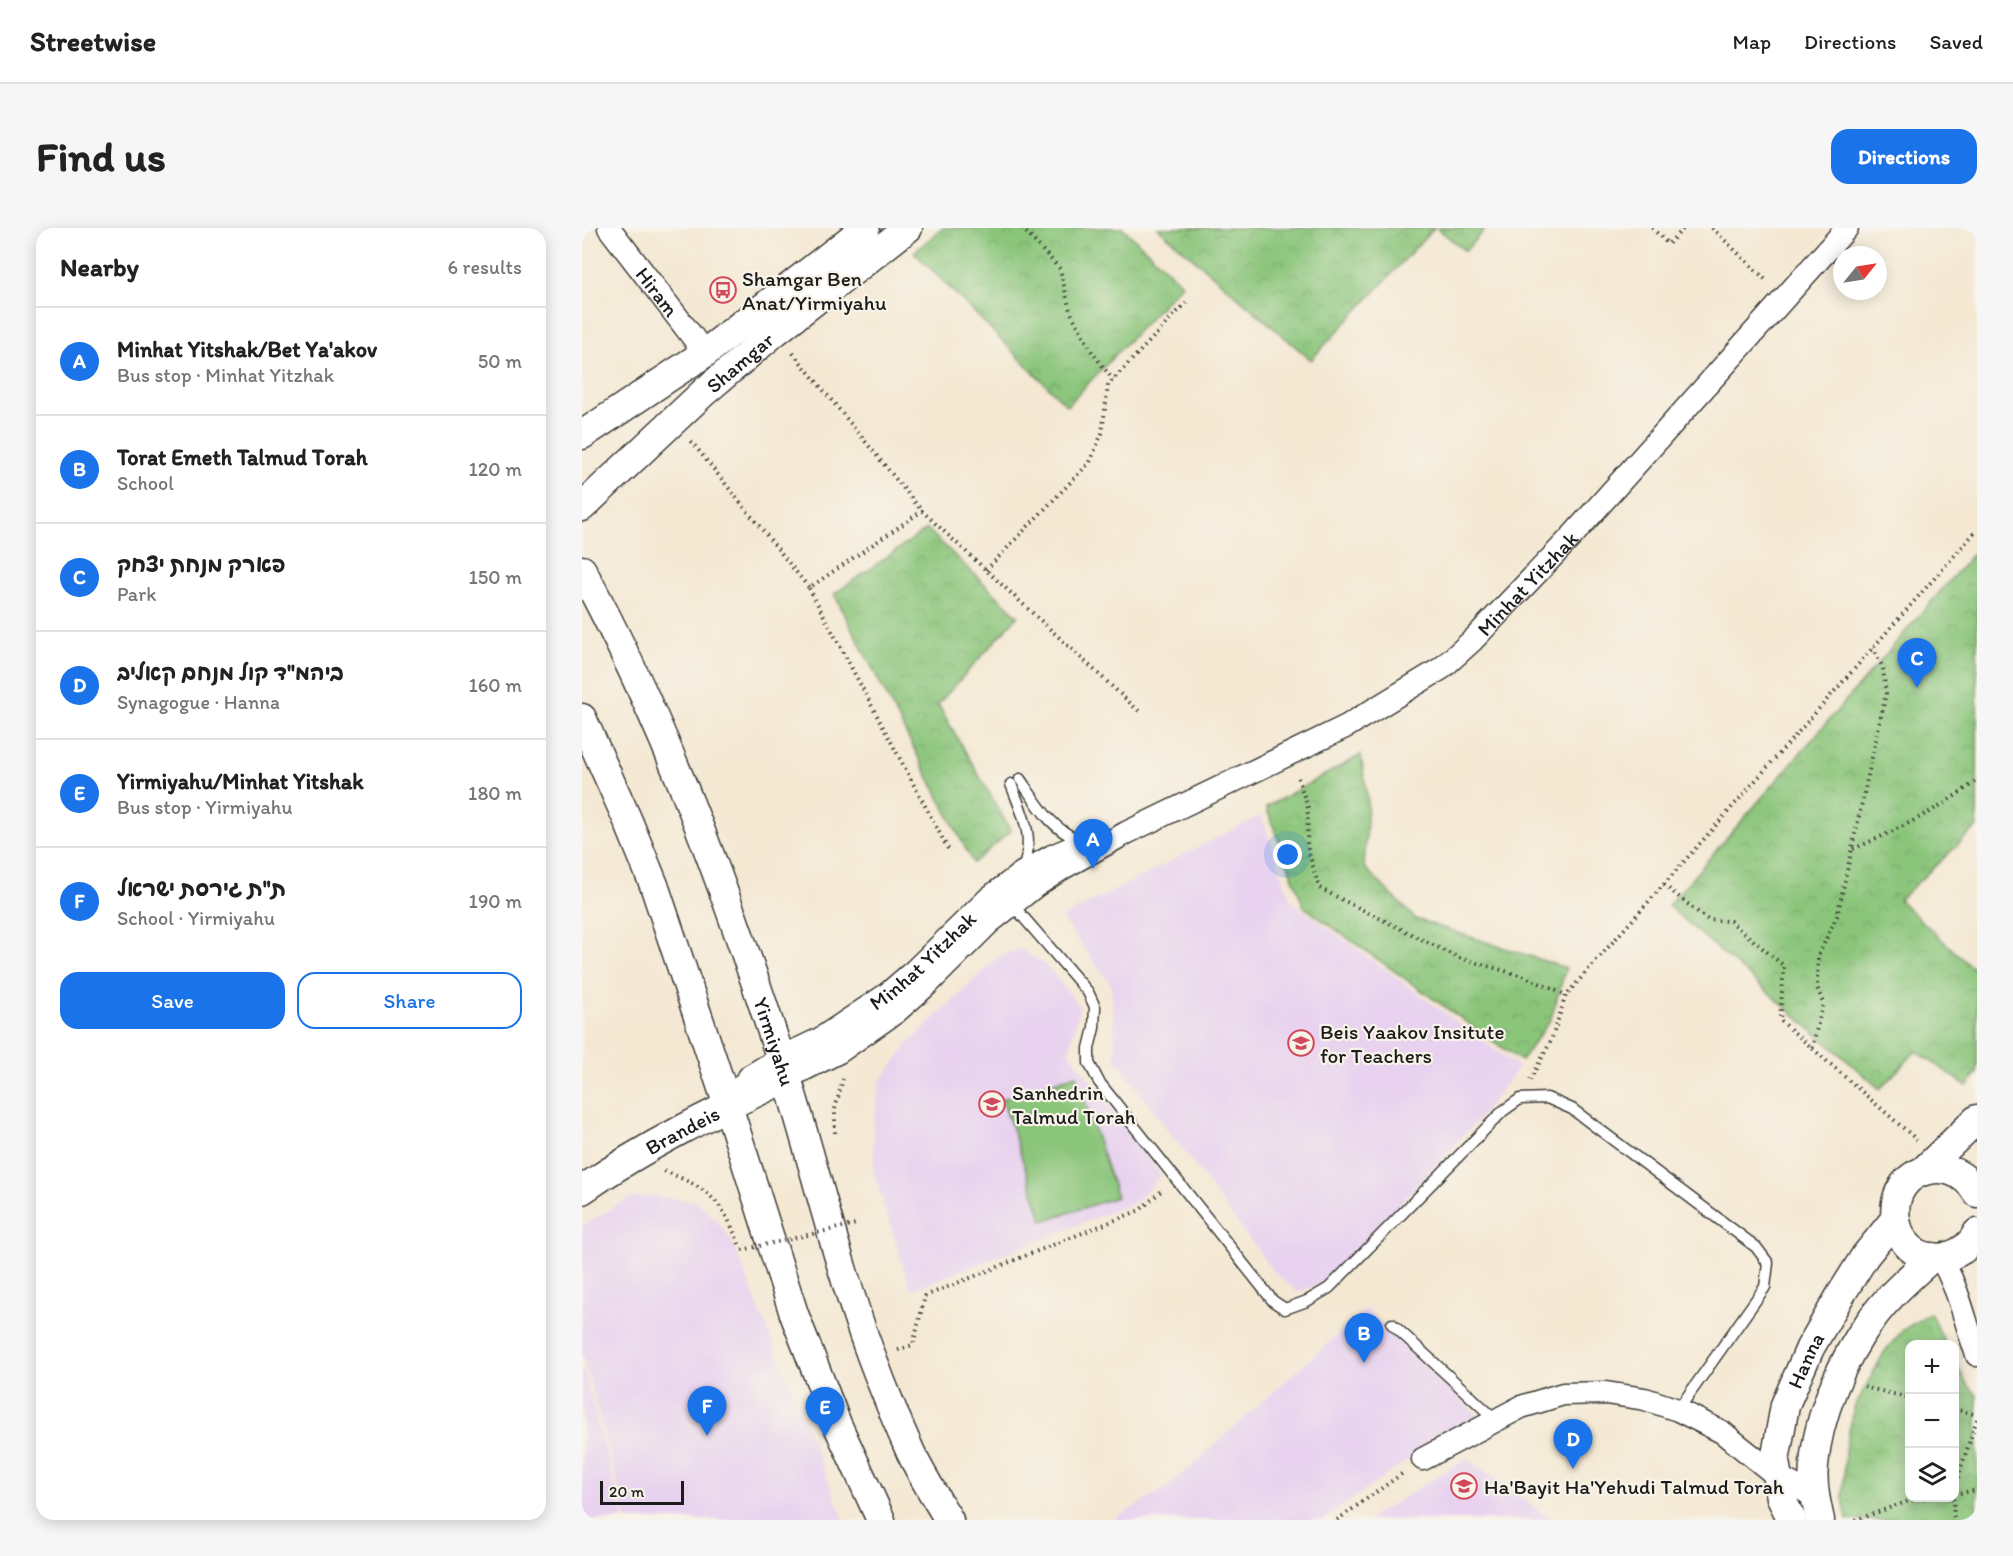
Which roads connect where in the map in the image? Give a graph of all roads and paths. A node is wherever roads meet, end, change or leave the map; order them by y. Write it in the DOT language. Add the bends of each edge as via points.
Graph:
graph roads {
  1 [pos="609,228"];
  2 [pos="865,228"];
  3 [pos="908,228"];
  4 [pos="1022,228"];
  5 [pos="1652,228"];
  6 [pos="1684,228"];
  7 [pos="1712,228"];
  8 [pos="1847,228"];
  9 [pos="1785,298"];
  10 [pos="1187,302"];
  11 [pos="776,332"];
  12 [pos="705,354"];
  13 [pos="1113,380"];
  14 [pos="582,435"];
  15 [pos="691,441"];
  16 [pos="582,507"];
  17 [pos="922,511"];
  18 [pos="1977,530"];
  19 [pos="582,570"];
  20 [pos="986,570"];
  21 [pos="809,588"];
  22 [pos="1873,648"];
  23 [pos="1142,714"];
  24 [pos="582,718"];
  25 [pos="1291,753"];
  26 [pos="1977,780"];
  27 [pos="1126,833"];
  28 [pos="1083,843"];
  29 [pos="948,849"];
  30 [pos="1852,850"];
  31 [pos="1022,873"];
  32 [pos="1664,885"];
  33 [pos="1012,904"];
  34 [pos="1566,995"];
  35 [pos="1812,1048"];
  36 [pos="783,1068"];
  37 [pos="844,1077"];
  38 [pos="1520,1099"];
  39 [pos="728,1106"];
  40 [pos="1977,1119"];
  41 [pos="1918,1140"];
  42 [pos="835,1142"];
  43 [pos="630,1158"];
  44 [pos="1923,1172"];
  45 [pos="1176,1179"];
  46 [pos="1976,1188"];
  47 [pos="582,1190"];
  48 [pos="852,1214"];
  49 [pos="1894,1220"];
  50 [pos="856,1224"];
  51 [pos="860,1235"];
  52 [pos="1973,1241"];
  53 [pos="742,1250"];
  54 [pos="1936,1257"];
  55 [pos="746,1261"];
  56 [pos="1392,1324"];
  57 [pos="1974,1345"];
  58 [pos="872,1358"];
  59 [pos="1838,1381"];
  60 [pos="1905,1397"];
  61 [pos="1678,1410"];
  62 [pos="1959,1411"];
  63 [pos="1977,1417"];
  64 [pos="1496,1420"];
  65 [pos="1423,1459"];
  66 [pos="1959,1473"];
  67 [pos="1777,1476"];
  68 [pos="1977,1490"];
  69 [pos="1959,1495"];
  70 [pos="1906,1502"];
  71 [pos="1954,1502"];
  72 [pos="1817,1508"];
  73 [pos="881,1520"];
  74 [pos="949,1520"];
  75 [pos="1337,1520"];
  76 [pos="1792,1520"];
  77 [pos="1855,1520"];
  78 [pos="1954,1520"];
  1 -- 12 [label="street, Hiram"];
  2 -- 12 [label="street, Shamgar"];
  3 -- 11 [label="street, Shamgar"];
  4 -- 13 [label="path" via="1060,269 1070,311"];
  5 -- 6 [label="path" via="1668,244"];
  7 -- 9 [label="path"];
  8 -- 9 [label="street, Minhat Yitzhak"];
  9 -- 25 [label="street, Minhat Yitzhak" via="1572,536 1465,647 1412,688"];
  10 -- 13 [label="path"];
  11 -- 16 [label="street, Shamgar" via="703,393"];
  11 -- 17 [label="path"];
  12 -- 14 [label="street, Shamgar"];
  13 -- 20 [label="path" via="1108,385 1102,433 1090,462"];
  15 -- 21 [label="path"];
  17 -- 20 [label="path"];
  17 -- 21 [label="path"];
  18 -- 22 [label="path"];
  19 -- 36 [label="street, Yirmiyahu" via="632,669 705,840"];
  20 -- 23 [label="path"];
  21 -- 29 [label="path"];
  22 -- 30 [label="path" via="1883,668 1886,694"];
  22 -- 32 [label="path"];
  24 -- 39 [label="street" via="654,885"];
  25 -- 27 [label="street, Minhat Yitzhak"];
  25 -- 34 [label="path" via="1308,808 1307,846 1319,888 1459,958 1523,976"];
  26 -- 30 [label="path" via="1950,801"];
  27 -- 28 [label="street, Minhat Yitzhak"];
  27 -- 33 [label="street, Minhat Yitzhak" via="1063,867"];
  28 -- 31 [label="street, Minhat Yitzhak"];
  28 -- 31 [label="lane" via="1056,827 1015,781 1029,839"];
  30 -- 35 [label="path" via="1837,916 1818,956 1817,987 1822,1003"];
  31 -- 36 [label="street, Minhat Yitzhak" via="990,897 886,995"];
  32 -- 34 [label="path"];
  32 -- 35 [label="path" via="1708,920 1730,921 1784,966 1780,1020"];
  33 -- 36 [label="street, Minhat Yitzhak" via="896,1012 839,1052"];
  33 -- 45 [label="lane" via="1088,992 1095,1007 1089,1063 1099,1082"];
  34 -- 38 [label="path" via="1551,1041"];
  35 -- 41 [label="path"];
  36 -- 39 [label="street, Brandeis"];
  36 -- 58 [label="street, Yirmiyahu"];
  37 -- 42 [label="path" via="835,1108"];
  38 -- 45 [label="lane" via="1503,1111 1329,1288 1285,1309 1273,1301"];
  38 -- 61 [label="lane" via="1547,1098 1572,1109 1756,1247 1768,1263 1765,1287"];
  39 -- 43 [label="street, Brandeis"];
  39 -- 73 [label="street" via="794,1314 837,1424"];
  40 -- 44 [label="street"];
  43 -- 47 [label="street, Brandeis"];
  43 -- 53 [label="path" via="679,1177 714,1198 725,1211"];
  44 -- 46 [label="street" via="1952,1171"];
  44 -- 49 [label="street" via="1900,1191"];
  45 -- 58 [label="path" via="1140,1209 925,1296 913,1345"];
  48 -- 50 [label="path"];
  49 -- 54 [label="street" via="1907,1244 1919,1253"];
  49 -- 67 [label="street, Hanna" via="1865,1256 1810,1347 1785,1406 1775,1461"];
  50 -- 51 [label="path"];
  50 -- 53 [label="path, bridge"];
  52 -- 54 [label="street" via="1954,1254"];
  52 -- 57 [label="street" via="1964,1276"];
  53 -- 55 [label="path"];
  54 -- 57 [label="street" via="1956,1287"];
  54 -- 59 [label="street, Hanna" via="1900,1287 1870,1320"];
  56 -- 64 [label="lane"];
  58 -- 74 [label="street, Yirmiyahu" via="912,1453"];
  59 -- 60 [label="path"];
  59 -- 72 [label="street, Hanna" via="1823,1417 1814,1465"];
  61 -- 64 [label="street" via="1645,1399 1606,1393 1563,1394 1521,1407"];
  61 -- 67 [label="street" via="1722,1432"];
  62 -- 63 [label="path"];
  63 -- 66 [label="path"];
  64 -- 65 [label="street"];
  65 -- 75 [label="path"];
  67 -- 72 [label="street"];
  67 -- 76 [label="street, Hanna" via="1781,1498"];
  68 -- 69 [label="path"];
  70 -- 77 [label="path"];
  71 -- 78 [label="path"];
}
